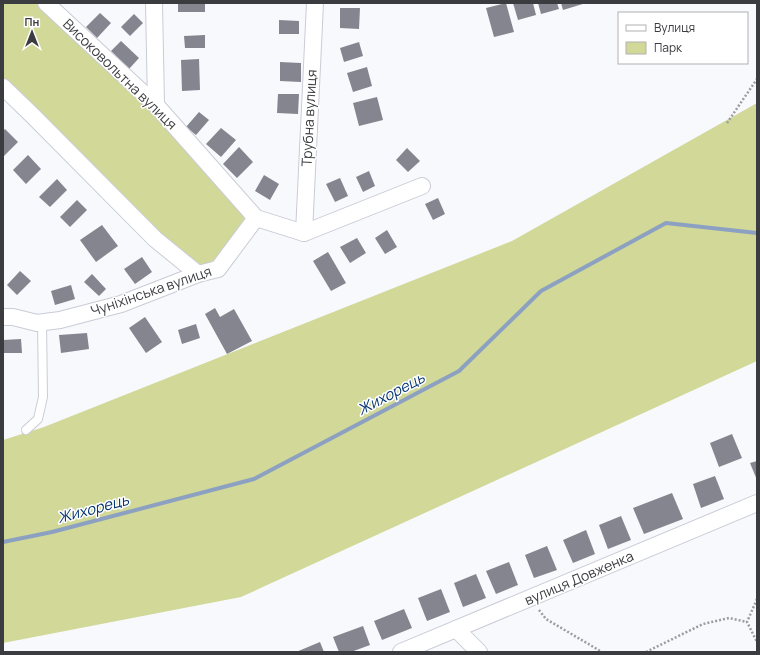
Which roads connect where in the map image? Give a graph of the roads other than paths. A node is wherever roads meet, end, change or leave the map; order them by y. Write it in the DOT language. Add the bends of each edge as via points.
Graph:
graph roads {
  1 [pos="46,3"];
  2 [pos="154,3"];
  3 [pos="315,3"];
  4 [pos="3,87"];
  5 [pos="156,105"];
  6 [pos="422,186"];
  7 [pos="256,218"];
  8 [pos="304,233"];
  9 [pos="198,274"];
  10 [pos="6,314"];
  11 [pos="42,322"];
  12 [pos="26,430"];
  13 [pos="757,503"];
  14 [pos="456,629"];
  15 [pos="401,652"];
  16 [pos="479,652"];
  1 -- 5 [label="street, Високовольтна вулиця"];
  2 -- 5 [label="street"];
  3 -- 8 [label="street, Трубна вулиця"];
  4 -- 9 [label="street" via="155,239"];
  5 -- 7 [label="street, Високовольтна вулиця"];
  6 -- 8 [label="street"];
  7 -- 8 [label="street"];
  7 -- 9 [label="street, Чуніхінська вулиця" via="218,268"];
  9 -- 11 [label="street, Чуніхінська вулиця" via="121,304 60,320"];
  10 -- 11 [label="street, Чуніхінська вулиця" via="36,323"];
  11 -- 12 [label="lane" via="43,397 38,419"];
  13 -- 14 [label="street, вулиця Довженка"];
  14 -- 15 [label="street, вулиця Довженка"];
  14 -- 16 [label="street"];
}
